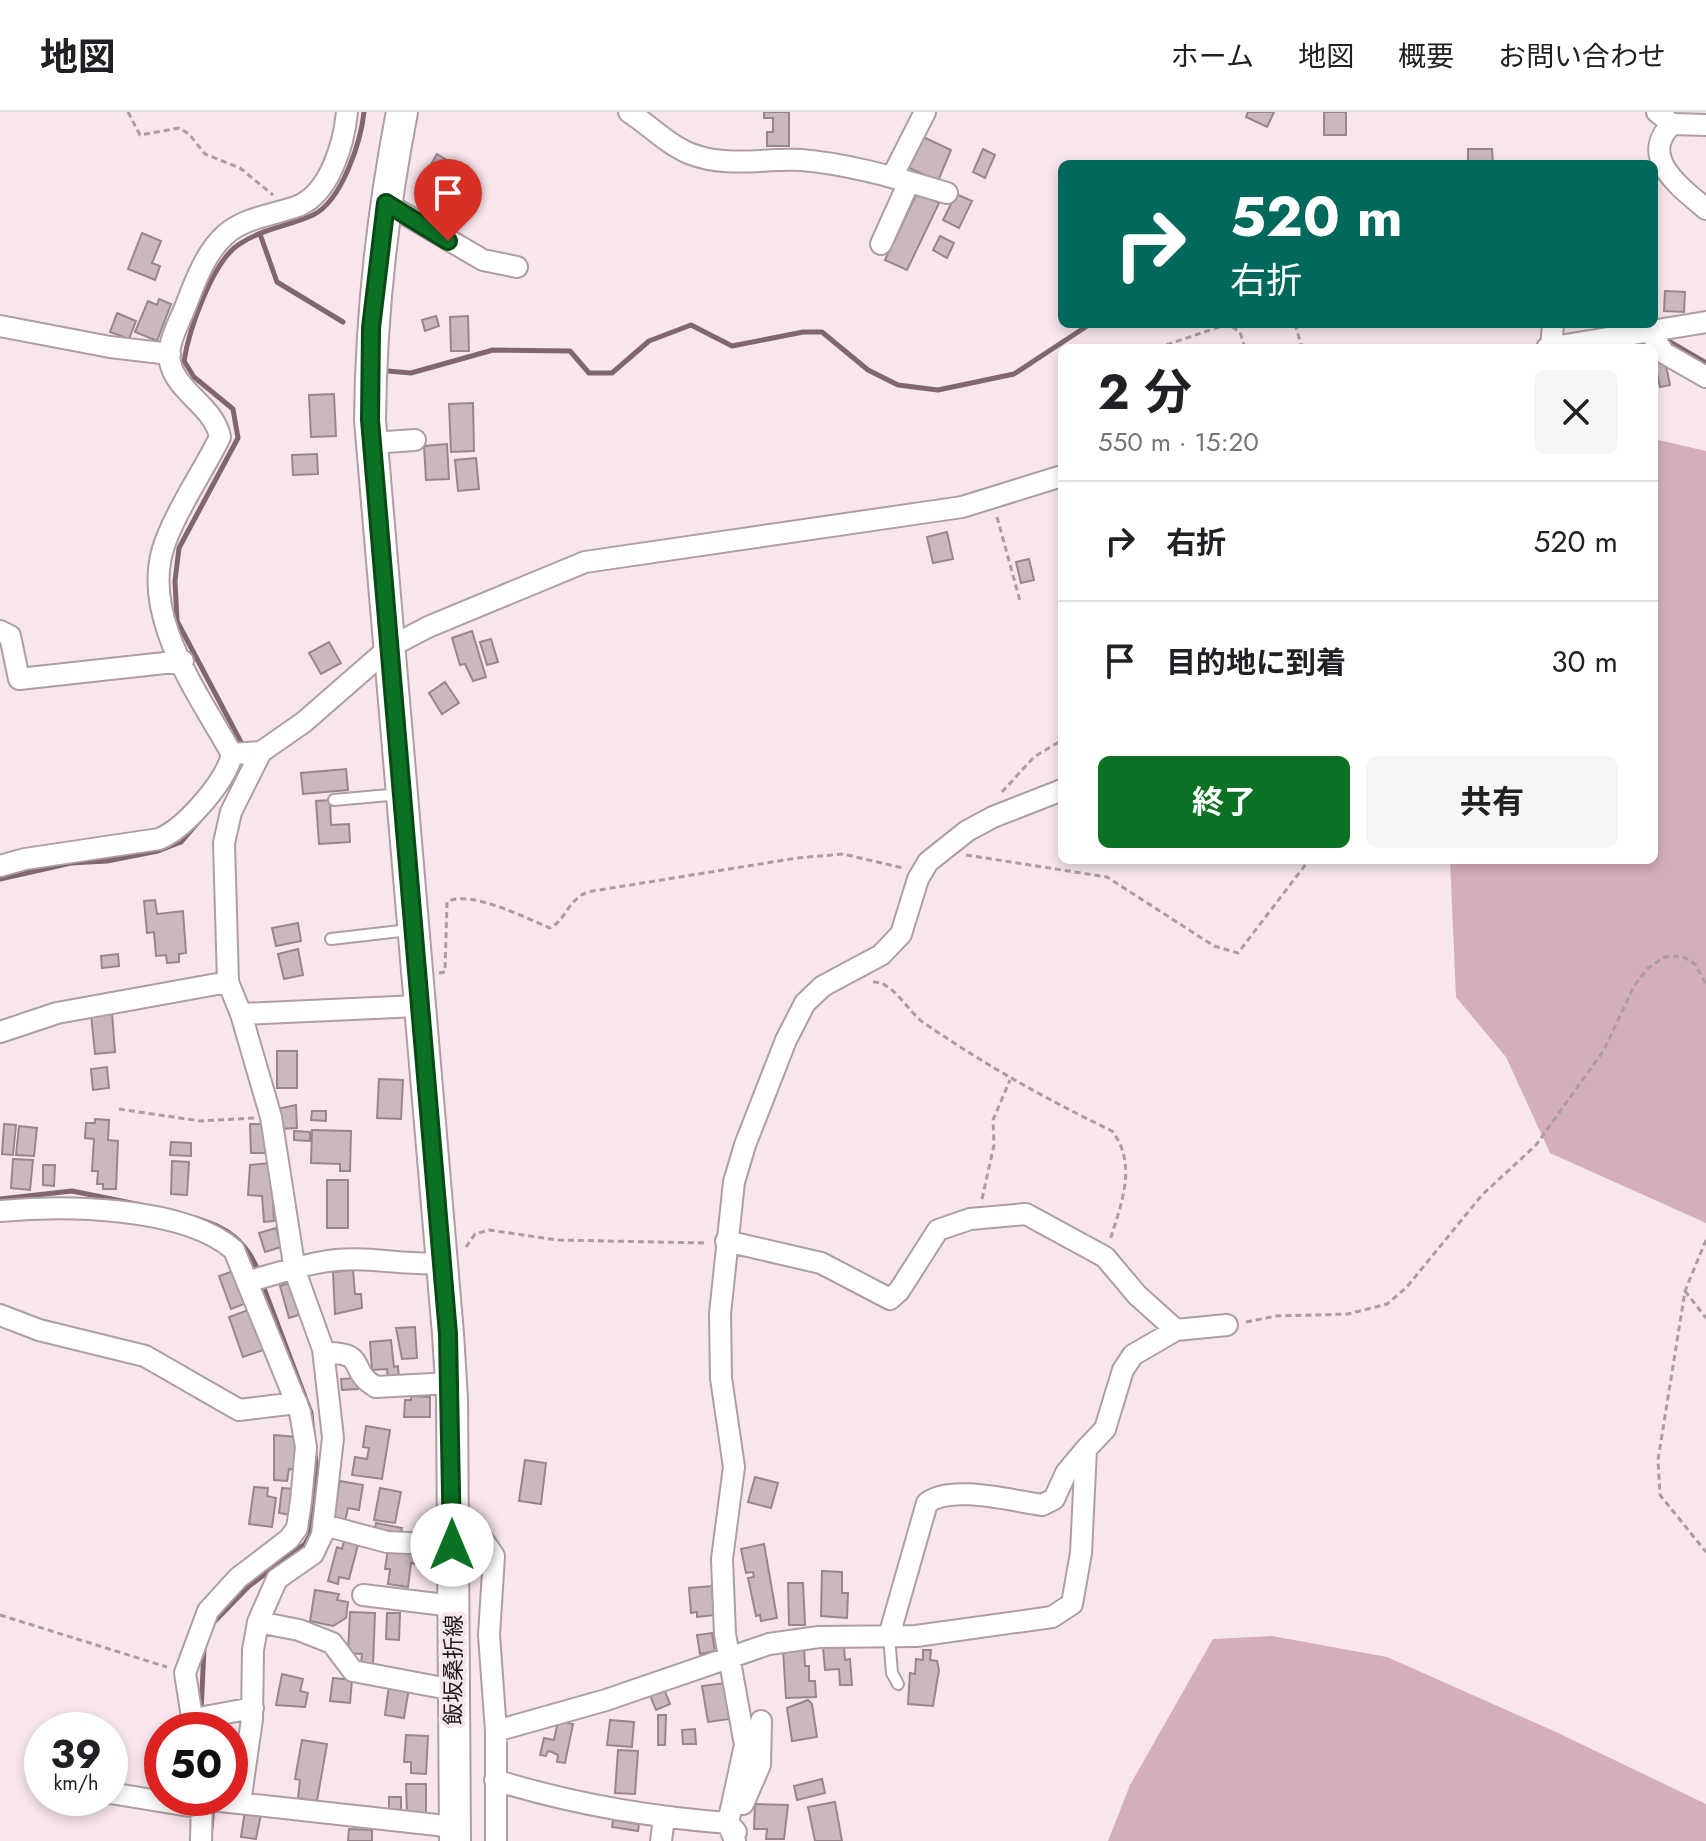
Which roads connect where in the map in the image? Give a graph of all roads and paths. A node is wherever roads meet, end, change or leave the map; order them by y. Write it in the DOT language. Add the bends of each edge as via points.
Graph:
graph roads {
  1 [pos="128,112"];
  2 [pos="347,112"];
  3 [pos="402,112"];
  4 [pos="629,112"];
  5 [pos="925,112"];
  6 [pos="1664,118"];
  7 [pos="1706,125"];
  8 [pos="900,179"];
  9 [pos="947,193"];
  10 [pos="386,203"];
  11 [pos="289,208"];
  12 [pos="1706,209"];
  13 [pos="881,244"];
  14 [pos="517,267"];
  15 [pos="1706,322"];
  16 [pos="0,326"];
  17 [pos="1216,328"];
  18 [pos="1650,332"];
  19 [pos="1169,344"];
  20 [pos="1574,344"];
  21 [pos="170,354"];
  22 [pos="1706,377"];
  23 [pos="415,440"];
  24 [pos="372,443"];
  25 [pos="1058,477"];
  26 [pos="991,498"];
  27 [pos="1020,601"];
  28 [pos="0,631"];
  29 [pos="390,647"];
  30 [pos="183,661"];
  31 [pos="1058,742"];
  32 [pos="246,754"];
  33 [pos="1058,792"];
  34 [pos="401,794"];
  35 [pos="334,800"];
  36 [pos="993,817"];
  37 [pos="946,845"];
  38 [pos="1306,864"];
  39 [pos="0,866"];
  40 [pos="922,873"];
  41 [pos="411,930"];
  42 [pos="331,939"];
  43 [pos="228,982"];
  44 [pos="873,982"];
  45 [pos="1706,984"];
  46 [pos="417,993"];
  47 [pos="241,1014"];
  48 [pos="0,1032"];
  49 [pos="1010,1080"];
  50 [pos="119,1109"];
  51 [pos="271,1117"];
  52 [pos="0,1211"];
  53 [pos="987,1217"];
  54 [pos="1706,1240"];
  55 [pos="726,1241"];
  56 [pos="1105,1257"];
  57 [pos="442,1263"];
  58 [pos="295,1271"];
  59 [pos="259,1279"];
  60 [pos="1685,1291"];
  61 [pos="0,1315"];
  62 [pos="1706,1318"];
  63 [pos="1227,1325"];
  64 [pos="1176,1330"];
  65 [pos="324,1353"];
  66 [pos="451,1383"];
  67 [pos="297,1403"];
  68 [pos="1086,1449"];
  69 [pos="312,1531"];
  70 [pos="452,1539"];
  71 [pos="1706,1552"];
  72 [pos="363,1595"];
  73 [pos="453,1606"];
  74 [pos="0,1615"];
  75 [pos="258,1622"];
  76 [pos="889,1636"];
  77 [pos="727,1658"];
  78 [pos="185,1673"];
  79 [pos="898,1684"];
  80 [pos="454,1690"];
  81 [pos="253,1708"];
  82 [pos="196,1712"];
  83 [pos="235,1712"];
  84 [pos="248,1719"];
  85 [pos="761,1721"];
  86 [pos="496,1731"];
  87 [pos="495,1780"];
  88 [pos="248,1806"];
  89 [pos="208,1816"];
  90 [pos="664,1818"];
  91 [pos="732,1832"];
  92 [pos="455,1834"];
  93 [pos="201,1841"];
  94 [pos="496,1841"];
  95 [pos="661,1841"];
  96 [pos="744,1841"];
  1 -- 11 [label="path" via="140,135 179,128 205,154 240,168"];
  2 -- 11 [label="street" via="329,173 302,204"];
  3 -- 10 [label="main road, 飯坂桑折線"];
  4 -- 8 [label="street" via="690,153 713,160 801,160"];
  5 -- 8 [label="street"];
  6 -- 7 [label="street"];
  6 -- 12 [label="street" via="1659,160"];
  8 -- 9 [label="street"];
  8 -- 13 [label="street"];
  10 -- 14 [label="street" via="483,260"];
  10 -- 24 [label="main road, 飯坂桑折線" via="371,328"];
  11 -- 21 [label="street" via="239,225 216,245 196,280"];
  15 -- 18 [label="street"];
  16 -- 21 [label="street"];
  17 -- 19 [label="path"];
  18 -- 20 [label="street"];
  18 -- 22 [label="street" via="1664,353"];
  21 -- 30 [label="street" via="178,379 209,413 220,437 174,521 156,579 164,620"];
  23 -- 24 [label="street"];
  24 -- 29 [label="main road, 飯坂桑折線"];
  25 -- 26 [label="street"];
  26 -- 27 [label="path"];
  26 -- 29 [label="street" via="962,507 585,562"];
  28 -- 30 [label="street" via="10,636 19,679"];
  29 -- 32 [label="street" via="304,722"];
  29 -- 34 [label="main road, 飯坂桑折線"];
  30 -- 32 [label="street"];
  31 -- 36 [label="path" via="1034,757 1000,794"];
  32 -- 39 [label="street" via="175,833"];
  32 -- 43 [label="street" via="224,843"];
  33 -- 36 [label="street"];
  34 -- 35 [label="lane"];
  34 -- 41 [label="main road, 飯坂桑折線"];
  36 -- 37 [label="street"];
  37 -- 38 [label="path" via="965,855 1107,877 1214,946 1238,953"];
  37 -- 40 [label="street"];
  40 -- 46 [label="path" via="843,854 797,858 587,892 572,900 550,928 455,897 447,902 445,972"];
  40 -- 55 [label="street" via="901,934 881,955 813,994 797,1018 745,1145"];
  41 -- 42 [label="lane"];
  41 -- 46 [label="main road, 飯坂桑折線"];
  43 -- 47 [label="street"];
  43 -- 48 [label="street" via="57,1013"];
  44 -- 49 [label="path" via="891,989 912,1015"];
  45 -- 63 [label="path" via="1695,964 1682,956 1665,957 1648,968 1604,1050 1536,1145 1482,1195 1387,1304 1348,1314 1276,1316"];
  46 -- 47 [label="street"];
  46 -- 57 [label="main road, 飯坂桑折線"];
  47 -- 51 [label="street"];
  49 -- 53 [label="path" via="993,1120 994,1145 981,1205"];
  49 -- 56 [label="path" via="1118,1138 1126,1169 1124,1203"];
  50 -- 51 [label="path" via="200,1121"];
  51 -- 58 [label="street"];
  52 -- 59 [label="street" via="70,1206 180,1225 225,1241"];
  53 -- 55 [label="street" via="938,1230 890,1299 821,1263"];
  53 -- 56 [label="street" via="1026,1214"];
  54 -- 60 [label="path"];
  55 -- 57 [label="path" via="557,1240 489,1230 475,1234 462,1255"];
  55 -- 77 [label="street" via="721,1378 734,1467 722,1559"];
  56 -- 64 [label="street"];
  57 -- 58 [label="street" via="323,1261"];
  57 -- 66 [label="main road, 飯坂桑折線"];
  58 -- 59 [label="street"];
  58 -- 65 [label="street"];
  59 -- 67 [label="street"];
  60 -- 62 [label="path"];
  60 -- 71 [label="path" via="1658,1460 1660,1495"];
  61 -- 67 [label="street" via="145,1356 239,1410"];
  63 -- 64 [label="street"];
  64 -- 68 [label="street" via="1133,1355 1123,1370 1105,1429"];
  65 -- 66 [label="street" via="346,1352 376,1387"];
  65 -- 69 [label="street" via="333,1438"];
  66 -- 70 [label="main road, 飯坂桑折線"];
  67 -- 69 [label="street"];
  68 -- 76 [label="street" via="1054,1499 1042,1505 954,1493 927,1503"];
  68 -- 76 [label="street" via="1081,1553 1072,1604 1052,1617"];
  69 -- 70 [label="street" via="387,1542"];
  69 -- 75 [label="street" via="313,1554 277,1579"];
  69 -- 78 [label="street" via="289,1539 238,1578 208,1611"];
  70 -- 73 [label="main road, 飯坂桑折線"];
  70 -- 86 [label="street" via="483,1540 494,1556 489,1635"];
  72 -- 73 [label="street"];
  73 -- 80 [label="main road, 飯坂桑折線"];
  74 -- 78 [label="path"];
  75 -- 80 [label="street" via="332,1643 353,1671"];
  75 -- 81 [label="street"];
  76 -- 77 [label="street" via="819,1637 769,1644"];
  76 -- 79 [label="lane"];
  77 -- 86 [label="street"];
  77 -- 91 [label="street" via="745,1745"];
  78 -- 82 [label="street"];
  80 -- 92 [label="main road, 飯坂桑折線"];
  81 -- 83 [label="street"];
  81 -- 84 [label="street"];
  85 -- 91 [label="street" via="760,1765"];
  86 -- 87 [label="street"];
  87 -- 90 [label="street" via="551,1797"];
  87 -- 94 [label="street"];
  88 -- 92 [label="street"];
  89 -- 93 [label="street"];
  90 -- 91 [label="street"];
  90 -- 95 [label="street"];
  91 -- 96 [label="street"];
}
